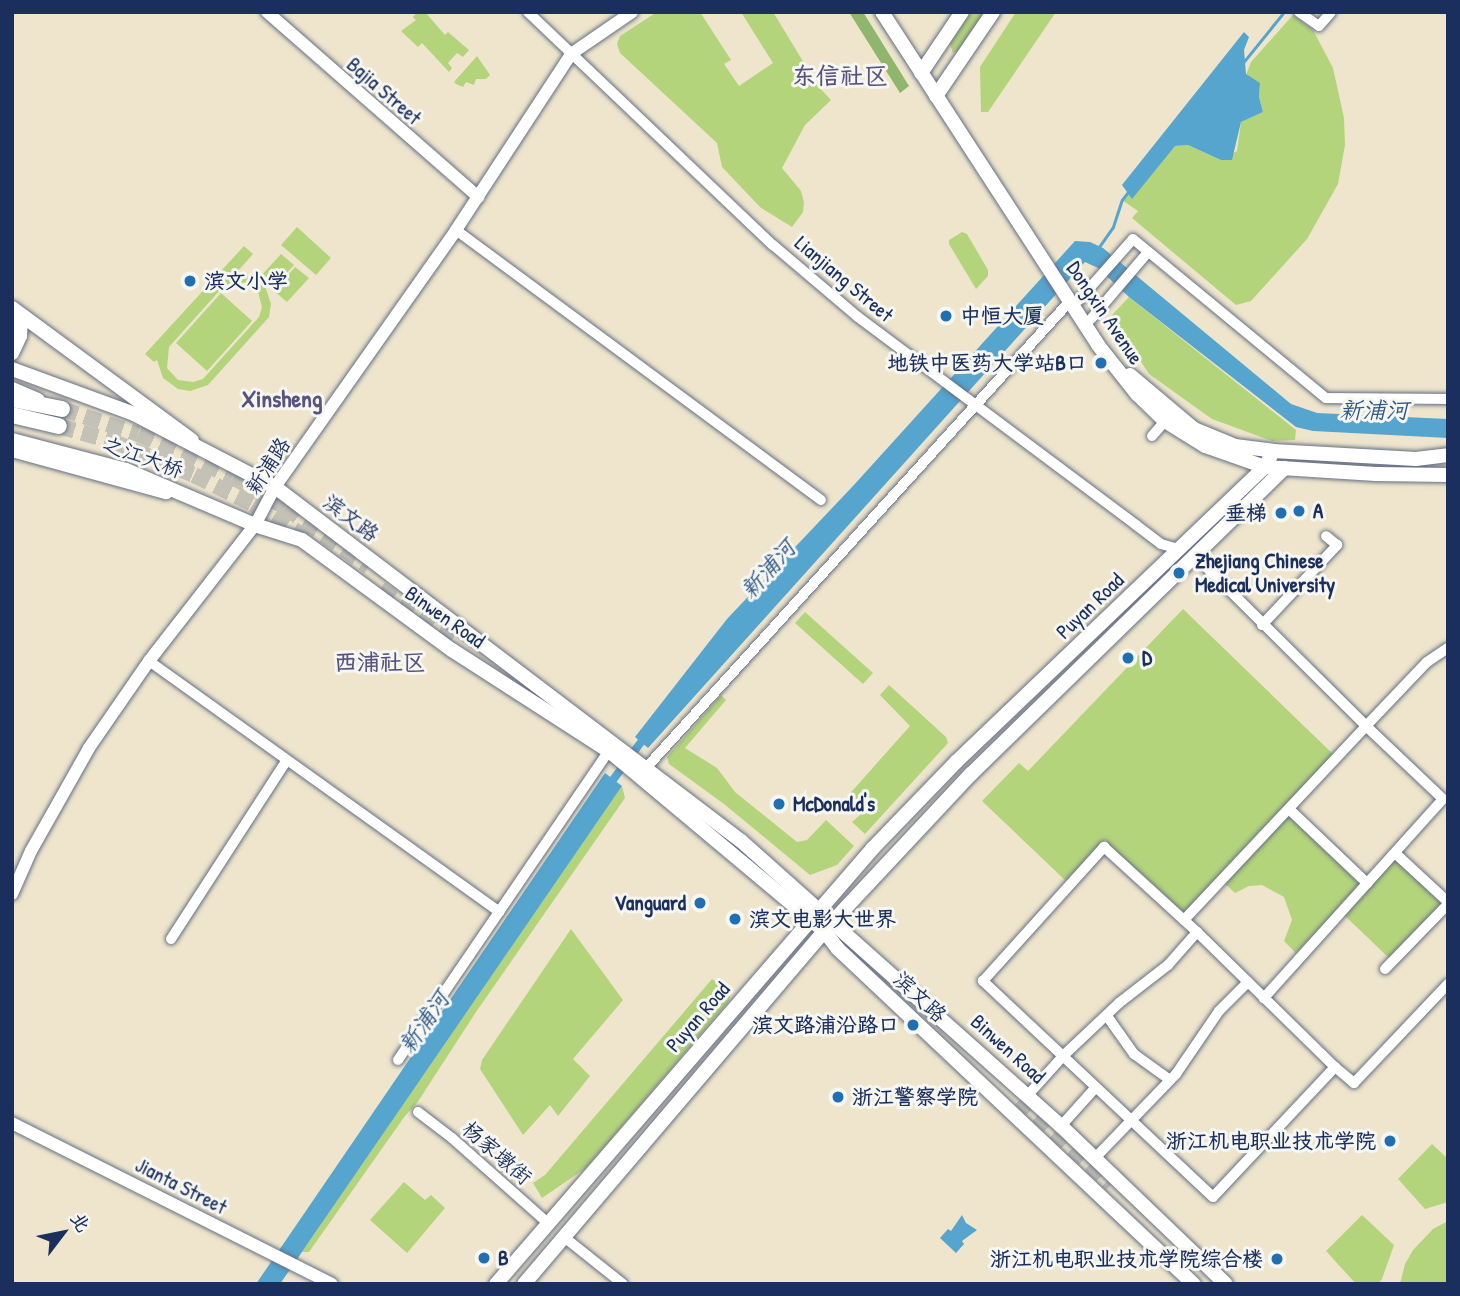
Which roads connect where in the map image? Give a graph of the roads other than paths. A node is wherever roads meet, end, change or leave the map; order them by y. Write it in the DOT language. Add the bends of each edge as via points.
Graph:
graph roads {
  1 [pos="267,12"];
  2 [pos="528,12"];
  3 [pos="632,12"];
  4 [pos="882,12"];
  5 [pos="892,12"];
  6 [pos="962,12"];
  7 [pos="993,12"];
  8 [pos="1331,12"];
  9 [pos="1301,13"];
  10 [pos="571,54"];
  11 [pos="923,69"];
  12 [pos="938,92"];
  13 [pos="478,197"];
  14 [pos="456,230"];
  15 [pos="1148,252"];
  16 [pos="1070,294"];
  17 [pos="12,308"];
  18 [pos="12,315"];
  19 [pos="1091,319"];
  20 [pos="12,353"];
  21 [pos="12,369"];
  22 [pos="12,389"];
  23 [pos="12,399"];
  24 [pos="1448,399"];
  25 [pos="972,404"];
  26 [pos="57,408"];
  27 [pos="12,415"];
  28 [pos="1165,421"];
  29 [pos="12,422"];
  30 [pos="59,426"];
  31 [pos="1152,436"];
  32 [pos="12,440"];
  33 [pos="12,450"];
  34 [pos="1273,451"];
  35 [pos="1448,455"];
  36 [pos="1416,459"];
  37 [pos="230,463"];
  38 [pos="1448,463"];
  39 [pos="1265,467"];
  40 [pos="1285,468"];
  41 [pos="1404,474"];
  42 [pos="1448,475"];
  43 [pos="1448,483"];
  44 [pos="275,486"];
  45 [pos="821,500"];
  46 [pos="207,504"];
  47 [pos="254,525"];
  48 [pos="1326,536"];
  49 [pos="1161,544"];
  50 [pos="1179,549"];
  51 [pos="1196,557"];
  52 [pos="1165,562"];
  53 [pos="1262,625"];
  54 [pos="1448,648"];
  55 [pos="149,661"];
  56 [pos="1366,726"];
  57 [pos="612,748"];
  58 [pos="287,760"];
  59 [pos="648,774"];
  60 [pos="1445,798"];
  61 [pos="1289,808"];
  62 [pos="1395,853"];
  63 [pos="1367,883"];
  64 [pos="12,894"];
  65 [pos="1448,903"];
  66 [pos="499,912"];
  67 [pos="815,914"];
  68 [pos="1184,920"];
  69 [pos="829,926"];
  70 [pos="1198,932"];
  71 [pos="171,939"];
  72 [pos="1385,969"];
  73 [pos="1248,982"];
  74 [pos="1448,985"];
  75 [pos="1264,998"];
  76 [pos="1107,1016"];
  77 [pos="1063,1056"];
  78 [pos="398,1060"];
  79 [pos="1335,1067"];
  80 [pos="1170,1080"];
  81 [pos="1096,1087"];
  82 [pos="1028,1096"];
  83 [pos="418,1112"];
  84 [pos="1131,1120"];
  85 [pos="12,1123"];
  86 [pos="1061,1125"];
  87 [pos="1095,1158"];
  88 [pos="549,1224"];
  89 [pos="564,1237"];
  90 [pos="332,1284"];
  91 [pos="496,1284"];
  92 [pos="524,1284"];
  93 [pos="624,1284"];
  94 [pos="1194,1284"];
  95 [pos="1226,1284"];
  1 -- 13 [label="street, Bajia Street"];
  2 -- 10 [label="street, Lianjiang Street"];
  3 -- 10 [label="street, 新浦路"];
  4 -- 11 [label="main road, Dongxin Avenue"];
  5 -- 11 [label="main road, Dongxin Avenue"];
  6 -- 11 [label="main road"];
  7 -- 12 [label="main road"];
  8 -- 9 [label="street" via="1319,26"];
  10 -- 13 [label="street, 新浦路"];
  10 -- 25 [label="street, Lianjiang Street" via="772,245"];
  11 -- 12 [label="main road, Dongxin Avenue"];
  12 -- 16 [label="main road, Dongxin Avenue"];
  13 -- 14 [label="street, 新浦路"];
  14 -- 44 [label="street, 新浦路"];
  14 -- 45 [label="street"];
  15 -- 16 [label="street" via="1133,239 1102,274"];
  15 -- 19 [label="street"];
  15 -- 24 [label="street" via="1326,398"];
  16 -- 19 [label="main road, Dongxin Avenue"];
  16 -- 25 [label="street"];
  16 -- 28 [label="main road, Dongxin Avenue" via="1116,370"];
  17 -- 37 [label="main road, 滨文路"];
  18 -- 20 [label="main road" via="21,321"];
  19 -- 34 [label="main road, Dongxin Avenue" via="1132,378 1174,415 1218,440"];
  21 -- 37 [label="main road, 之江大桥" via="134,414"];
  22 -- 26 [label="main road"];
  23 -- 26 [label="highway"];
  25 -- 49 [label="street, Lianjiang Street"];
  25 -- 59 [label="street"];
  27 -- 30 [label="highway"];
  28 -- 31 [label="street"];
  28 -- 39 [label="main road, Dongxin Avenue" via="1205,446"];
  29 -- 30 [label="main road"];
  32 -- 46 [label="main road, 之江大桥" via="126,470"];
  33 -- 46 [label="main road"];
  34 -- 36 [label="main road, Dongxin Avenue"];
  34 -- 39 [label="main road, Puyan Road"];
  34 -- 40 [label="main road"];
  35 -- 36 [label="main road, Dongxin Avenue"];
  36 -- 38 [label="main road, Dongxin Avenue"];
  37 -- 44 [label="main road, 滨文路"];
  39 -- 40 [label="main road, Dongxin Avenue"];
  39 -- 50 [label="main road, Puyan Road"];
  40 -- 41 [label="main road, Dongxin Avenue"];
  40 -- 51 [label="main road, Puyan Road"];
  41 -- 42 [label="main road, Dongxin Avenue"];
  41 -- 43 [label="main road, Dongxin Avenue"];
  44 -- 47 [label="street, 新浦路"];
  44 -- 57 [label="main road, 滨文路"];
  46 -- 47 [label="main road, 之江大桥"];
  47 -- 55 [label="street, 新浦路"];
  47 -- 57 [label="main road, Binwen Road" via="302,540 452,650"];
  48 -- 53 [label="street" via="1336,545"];
  49 -- 50 [label="street, Lianjiang Street"];
  49 -- 52 [label="street"];
  50 -- 52 [label="main road, Puyan Road"];
  51 -- 53 [label="street"];
  51 -- 69 [label="main road, Puyan Road" via="971,774"];
  52 -- 67 [label="main road, Puyan Road" via="956,762"];
  53 -- 56 [label="street"];
  54 -- 56 [label="street" via="1427,662"];
  55 -- 58 [label="street"];
  55 -- 64 [label="street, 新浦路" via="58,800"];
  56 -- 60 [label="street"];
  56 -- 61 [label="street"];
  57 -- 59 [label="main road, 滨文路"];
  57 -- 66 [label="street"];
  58 -- 66 [label="street"];
  58 -- 71 [label="street"];
  59 -- 67 [label="main road, 滨文路"];
  60 -- 62 [label="street"];
  61 -- 63 [label="street"];
  61 -- 68 [label="street"];
  62 -- 63 [label="street"];
  62 -- 65 [label="street"];
  63 -- 75 [label="street"];
  65 -- 72 [label="street"];
  66 -- 78 [label="street"];
  67 -- 69 [label="main road, 滨文路"];
  67 -- 88 [label="main road, Puyan Road"];
  68 -- 70 [label="street"];
  68 -- 77 [label="street" via="1104,847 983,981"];
  69 -- 82 [label="main road, Binwen Road"];
  69 -- 89 [label="main road, Puyan Road"];
  69 -- 94 [label="main road, 滨文路" via="838,949"];
  70 -- 73 [label="street"];
  70 -- 76 [label="street" via="1168,965"];
  73 -- 75 [label="street"];
  73 -- 80 [label="street" via="1219,1011"];
  74 -- 79 [label="street" via="1354,1083"];
  75 -- 79 [label="street"];
  76 -- 77 [label="street"];
  76 -- 80 [label="street" via="1134,1054"];
  77 -- 81 [label="street"];
  77 -- 82 [label="street"];
  79 -- 84 [label="street" via="1213,1196"];
  80 -- 84 [label="street"];
  81 -- 84 [label="street"];
  81 -- 86 [label="street"];
  82 -- 86 [label="main road, Binwen Road"];
  83 -- 88 [label="street, 杨家墩街"];
  84 -- 87 [label="street"];
  85 -- 90 [label="street, Jianta Street"];
  86 -- 87 [label="main road, Binwen Road"];
  87 -- 95 [label="main road, Binwen Road"];
  88 -- 91 [label="main road, Puyan Road"];
  89 -- 92 [label="main road, Puyan Road"];
  89 -- 93 [label="street"];
}
